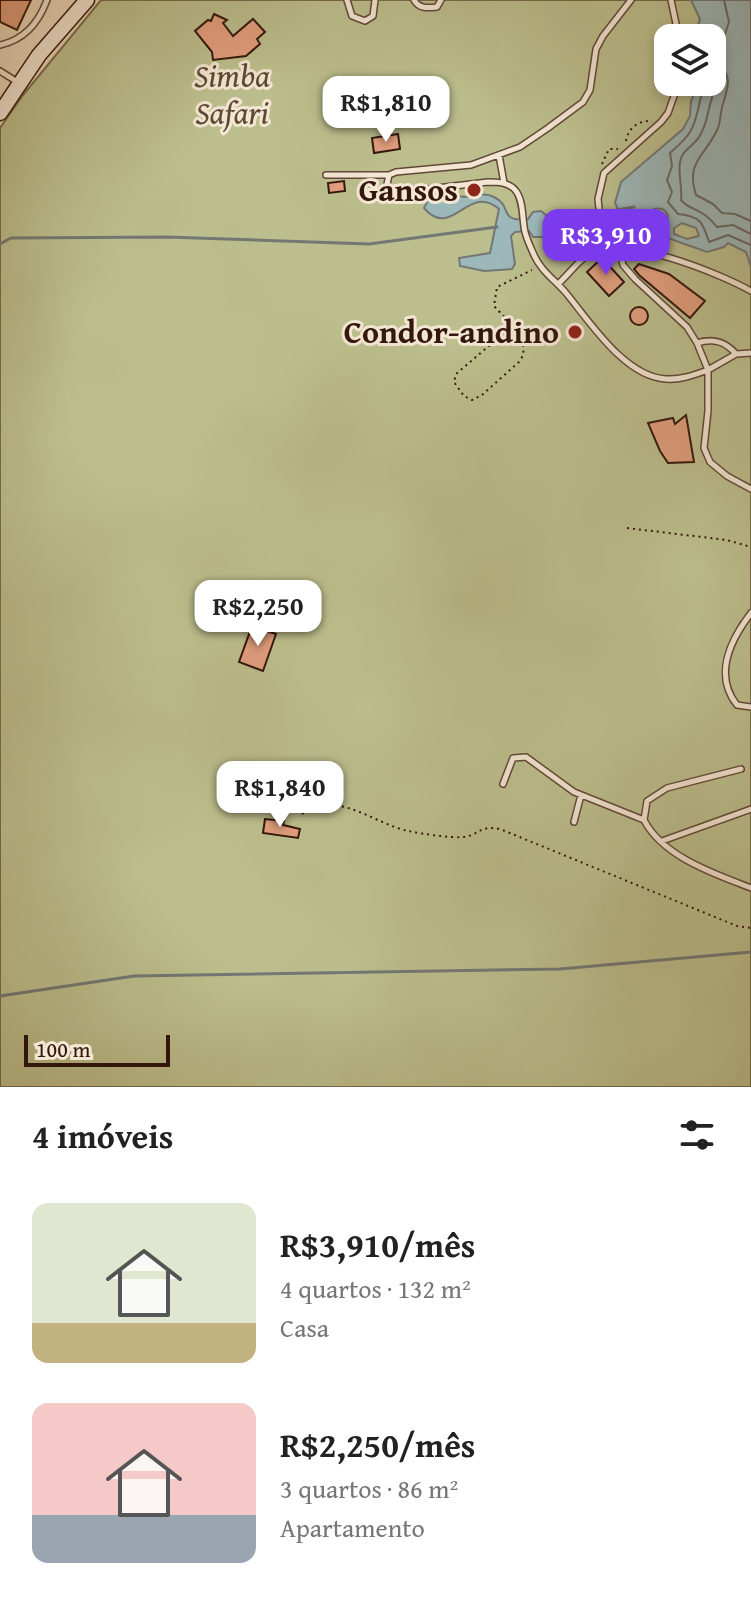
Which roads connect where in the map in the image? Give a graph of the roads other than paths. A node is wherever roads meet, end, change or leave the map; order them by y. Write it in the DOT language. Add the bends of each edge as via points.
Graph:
graph roads {
  1 [pos="47,0"];
  2 [pos="87,0"];
  3 [pos="347,0"];
  4 [pos="375,0"];
  5 [pos="414,0"];
  6 [pos="441,0"];
  7 [pos="631,0"];
  8 [pos="671,0"];
  9 [pos="676,24"];
  10 [pos="0,45"];
  11 [pos="0,71"];
  12 [pos="20,83"];
  13 [pos="674,96"];
  14 [pos="0,113"];
  15 [pos="499,155"];
  16 [pos="326,175"];
  17 [pos="389,175"];
  18 [pos="504,183"];
  19 [pos="619,248"];
  20 [pos="558,284"];
  21 [pos="751,291"];
  22 [pos="697,343"];
  23 [pos="751,353"];
  24 [pos="736,354"];
  25 [pos="708,370"];
  26 [pos="751,489"];
  27 [pos="751,613"];
  28 [pos="751,707"];
  29 [pos="741,769"];
  30 [pos="503,784"];
  31 [pos="581,795"];
  32 [pos="751,809"];
  33 [pos="644,820"];
  34 [pos="574,822"];
  35 [pos="661,841"];
  36 [pos="751,888"];
  1 -- 10 [label="lane" via="27,33"];
  2 -- 12 [label="main road"];
  3 -- 4 [label="lane" via="352,16 365,21 373,16"];
  5 -- 6 [label="lane" via="425,8 437,7"];
  7 -- 15 [label="lane" via="596,49 583,102 520,147"];
  8 -- 9 [label="lane"];
  11 -- 12 [label="lane"];
  12 -- 14 [label="main road"];
  13 -- 19 [label="lane" via="661,122 604,173 600,218"];
  15 -- 17 [label="lane" via="471,165"];
  15 -- 18 [label="lane"];
  16 -- 17 [label="lane"];
  17 -- 18 [label="lane" via="390,189 403,192"];
  18 -- 20 [label="lane" via="518,193 525,234 541,268"];
  19 -- 20 [label="lane" via="591,252"];
  19 -- 21 [label="lane" via="688,263"];
  19 -- 22 [label="lane" via="626,269"];
  20 -- 25 [label="lane" via="632,366 666,379"];
  22 -- 24 [label="lane" via="716,340"];
  22 -- 25 [label="lane"];
  23 -- 24 [label="lane"];
  24 -- 25 [label="lane"];
  25 -- 26 [label="lane" via="704,448 710,462"];
  27 -- 28 [label="lane" via="733,639 725,684 737,705"];
  29 -- 33 [label="lane" via="659,792 647,801"];
  30 -- 31 [label="lane" via="513,758 526,757"];
  31 -- 33 [label="lane"];
  31 -- 34 [label="lane"];
  32 -- 35 [label="lane"];
  33 -- 35 [label="lane"];
  35 -- 36 [label="lane" via="694,863"];
}
